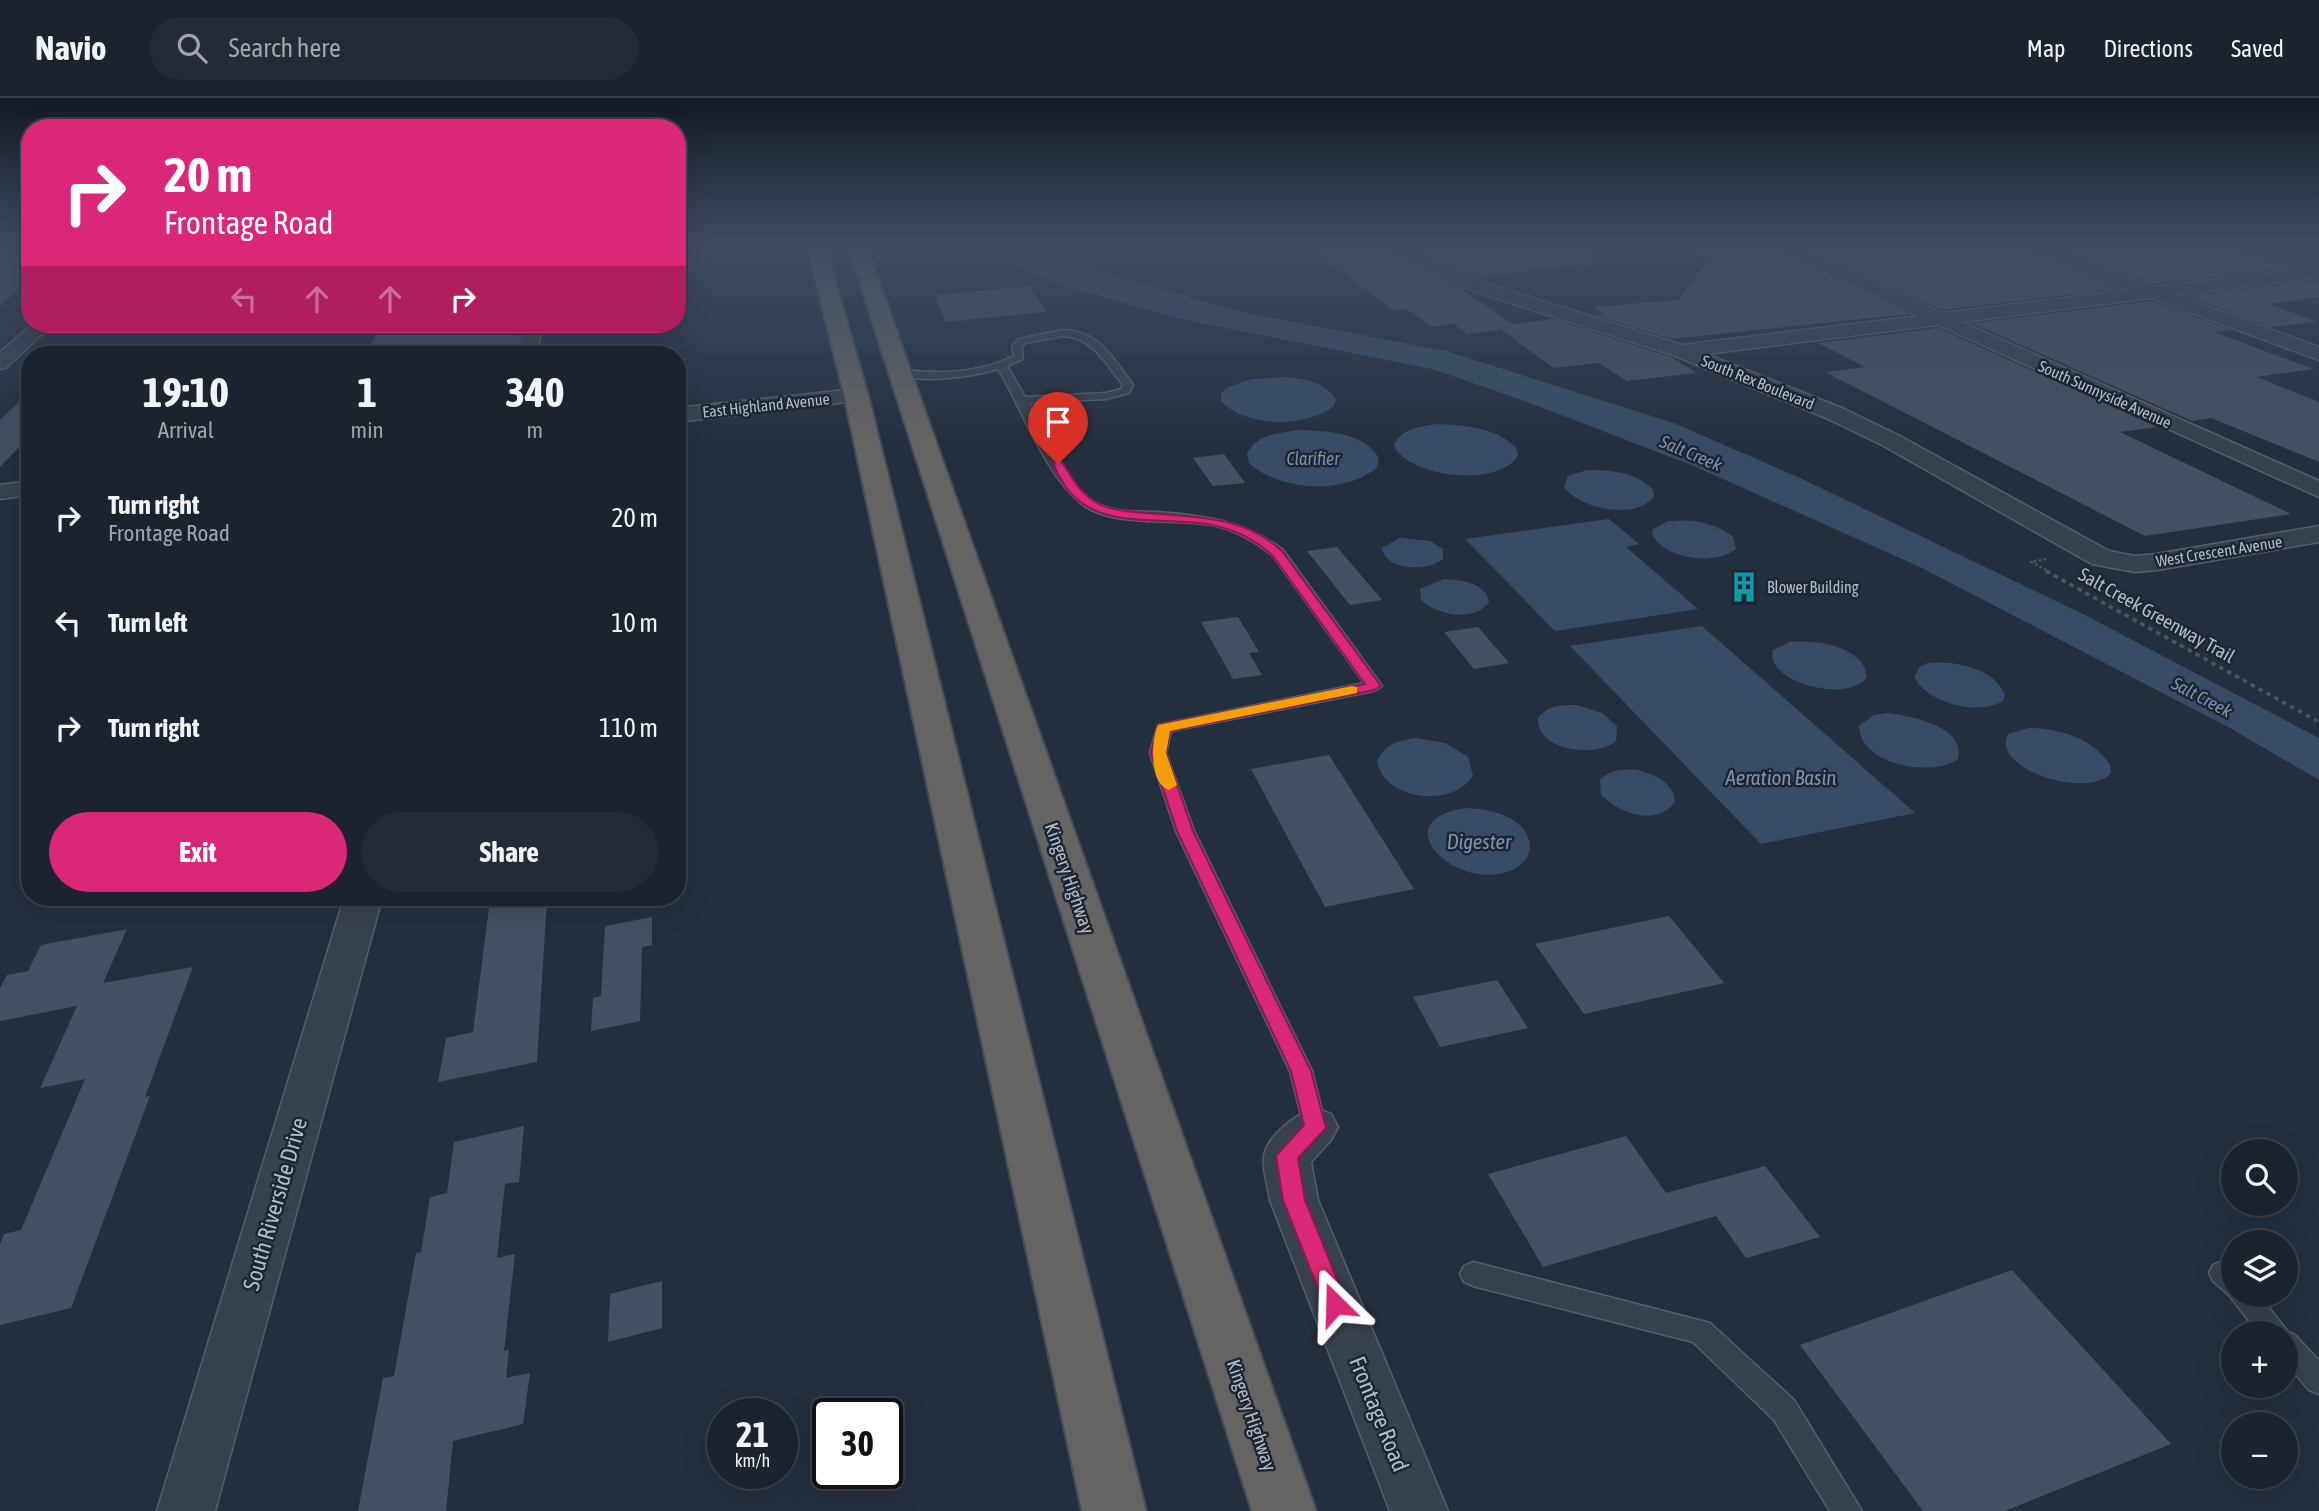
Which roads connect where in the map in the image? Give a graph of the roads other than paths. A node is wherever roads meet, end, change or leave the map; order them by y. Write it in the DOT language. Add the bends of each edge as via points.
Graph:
graph roads {
  1 [pos="834,311"];
  2 [pos="879,311"];
  3 [pos="1554,311"];
  4 [pos="1922,311"];
  5 [pos="1996,311"];
  6 [pos="2202,311"];
  7 [pos="1938,318"];
  8 [pos="34,333"];
  9 [pos="1680,351"];
  10 [pos="2319,354"];
  11 [pos="0,363"];
  12 [pos="1002,367"];
  13 [pos="900,372"];
  14 [pos="856,395"];
  15 [pos="1022,400"];
  16 [pos="686,414"];
  17 [pos="21,489"];
  18 [pos="2319,490"];
  19 [pos="0,492"];
  20 [pos="2319,534"];
  21 [pos="2118,562"];
  22 [pos="361,906"];
  23 [pos="1315,1128"];
  24 [pos="1473,1275"];
  25 [pos="2252,1307"];
  26 [pos="2265,1321"];
  27 [pos="2298,1357"];
  28 [pos="2319,1381"];
  29 [pos="186,1511"];
  30 [pos="1114,1511"];
  31 [pos="1284,1511"];
  32 [pos="1419,1511"];
  33 [pos="1847,1511"];
  1 -- 14 [label="highway"];
  2 -- 13 [label="highway, Kingery Highway"];
  3 -- 9 [label="street, South Rex Boulevard"];
  4 -- 7 [label="street, South Sunnyside Avenue"];
  5 -- 7 [label="street"];
  6 -- 10 [label="street"];
  7 -- 9 [label="street"];
  7 -- 18 [label="street, South Sunnyside Avenue"];
  8 -- 11 [label="street"];
  9 -- 21 [label="street, South Rex Boulevard" via="1863,426 2087,551"];
  12 -- 13 [label="lane" via="929,376"];
  12 -- 15 [label="lane"];
  12 -- 15 [label="lane" via="1019,357 1017,346 1022,341 1073,331 1093,338 1128,385 1125,391 1106,396"];
  13 -- 31 [label="highway, Kingery Highway"];
  14 -- 16 [label="street, East Highland Avenue"];
  14 -- 30 [label="highway"];
  15 -- 23 [label="lane" via="1070,486 1089,505 1122,514 1193,518 1259,536 1278,553 1374,686 1164,728 1158,753 1185,831 1301,1071"];
  17 -- 19 [label="street"];
  20 -- 21 [label="street, West Crescent Avenue" via="2157,562"];
  22 -- 29 [label="street, South Riverside Drive"];
  23 -- 32 [label="street, Frontage Road" via="1287,1156 1294,1200"];
  24 -- 33 [label="lane" via="1701,1332 1784,1410"];
  25 -- 26 [label="lane"];
  27 -- 28 [label="lane"];
}
